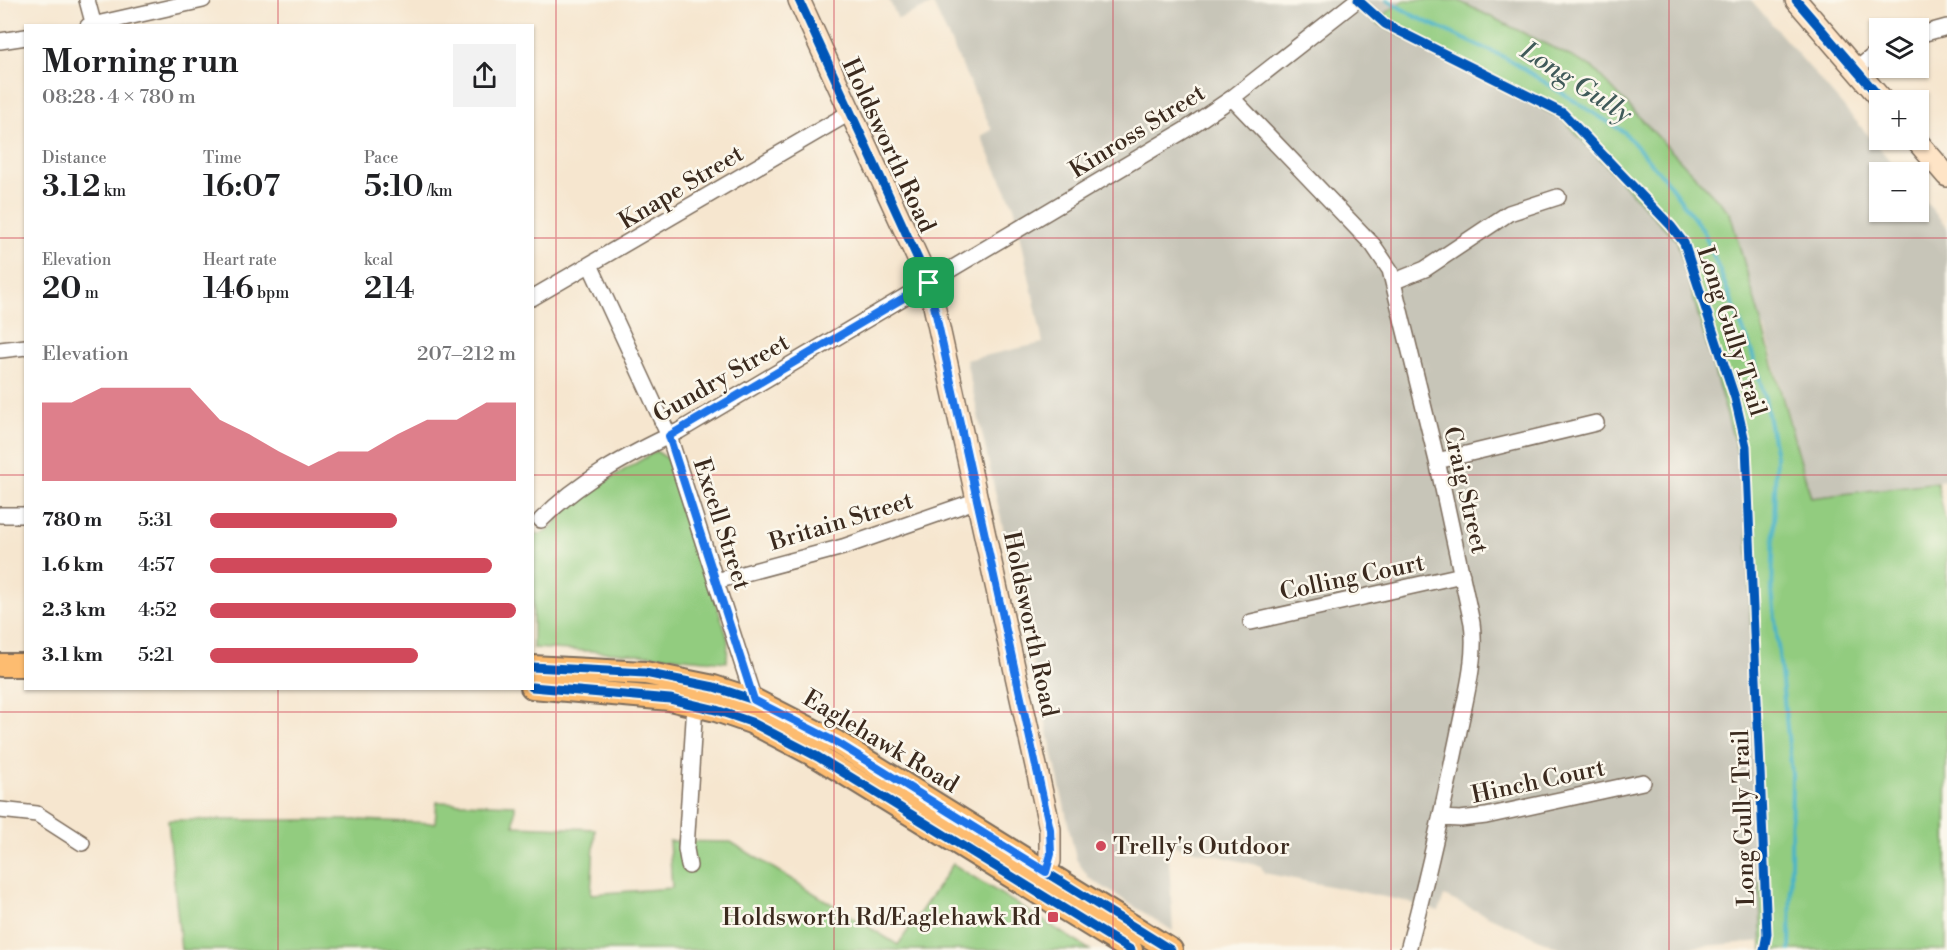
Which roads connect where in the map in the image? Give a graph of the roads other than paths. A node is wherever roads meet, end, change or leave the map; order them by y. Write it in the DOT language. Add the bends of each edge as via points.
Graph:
graph roads {
  1 [pos="87,0"];
  2 [pos="202,0"];
  3 [pos="799,0"];
  4 [pos="1357,0"];
  5 [pos="1796,0"];
  6 [pos="92,24"];
  7 [pos="96,24"];
  8 [pos="1947,27"];
  9 [pos="1929,32"];
  10 [pos="24,37"];
  11 [pos="0,41"];
  12 [pos="1869,59"];
  13 [pos="1856,70"];
  14 [pos="1873,90"];
  15 [pos="1232,98"];
  16 [pos="851,112"];
  17 [pos="1925,150"];
  18 [pos="1947,176"];
  19 [pos="1558,197"];
  20 [pos="591,267"];
  21 [pos="1395,281"];
  22 [pos="929,283"];
  23 [pos="534,297"];
  24 [pos="24,347"];
  25 [pos="0,350"];
  26 [pos="1596,423"];
  27 [pos="669,436"];
  28 [pos="1437,461"];
  29 [pos="978,500"];
  30 [pos="0,515"];
  31 [pos="24,515"];
  32 [pos="541,520"];
  33 [pos="1462,576"];
  34 [pos="716,581"];
  35 [pos="1251,622"];
  36 [pos="0,665"];
  37 [pos="24,665"];
  38 [pos="534,668"];
  39 [pos="534,687"];
  40 [pos="754,700"];
  41 [pos="695,704"];
  42 [pos="1643,782"];
  43 [pos="0,810"];
  44 [pos="1441,818"];
  45 [pos="82,843"];
  46 [pos="689,866"];
  47 [pos="1040,881"];
  48 [pos="1131,950"];
  49 [pos="1171,950"];
  50 [pos="1408,950"];
  1 -- 6 [label="street"];
  2 -- 7 [label="street"];
  3 -- 16 [label="main road, Holdsworth Road"];
  4 -- 15 [label="street, Kinross Street"];
  5 -- 13 [label="main road"];
  8 -- 9 [label="street"];
  10 -- 11 [label="street"];
  12 -- 13 [label="street"];
  13 -- 14 [label="main road"];
  15 -- 21 [label="street, Craig Street" via="1373,244"];
  15 -- 22 [label="street, Kinross Street"];
  16 -- 20 [label="street, Knape Street"];
  16 -- 22 [label="main road, Holdsworth Road"];
  17 -- 18 [label="main road"];
  19 -- 21 [label="street" via="1509,213 1425,269"];
  20 -- 23 [label="street, Knape Street"];
  20 -- 27 [label="street, Excell Street"];
  21 -- 28 [label="street, Craig Street"];
  22 -- 27 [label="street, Gundry Street"];
  22 -- 29 [label="main road, Holdsworth Road"];
  24 -- 25 [label="street"];
  26 -- 28 [label="street"];
  27 -- 32 [label="street, Gundry Street" via="568,495"];
  27 -- 34 [label="street, Excell Street"];
  28 -- 33 [label="street, Craig Street"];
  29 -- 34 [label="street, Britain Street" via="843,547"];
  29 -- 47 [label="main road, Holdsworth Road" via="1050,829 1051,854"];
  30 -- 31 [label="street"];
  33 -- 35 [label="street, Colling Court"];
  33 -- 44 [label="street, Craig Street" via="1472,623 1473,654"];
  34 -- 40 [label="street, Excell Street"];
  36 -- 37 [label="main road"];
  38 -- 40 [label="main road, Eaglehawk Road" via="645,673 714,687"];
  39 -- 41 [label="main road, Eaglehawk Road" via="645,695"];
  40 -- 47 [label="main road, Eaglehawk Road" via="836,742"];
  41 -- 46 [label="street" via="686,849"];
  41 -- 47 [label="main road, Eaglehawk Road" via="751,722 794,743"];
  42 -- 44 [label="street, Hinch Court" via="1486,816"];
  43 -- 45 [label="street" via="37,814"];
  44 -- 50 [label="street, Craig Street"];
  47 -- 48 [label="main road, Eaglehawk Road"];
  47 -- 49 [label="main road, Eaglehawk Road"];
}
